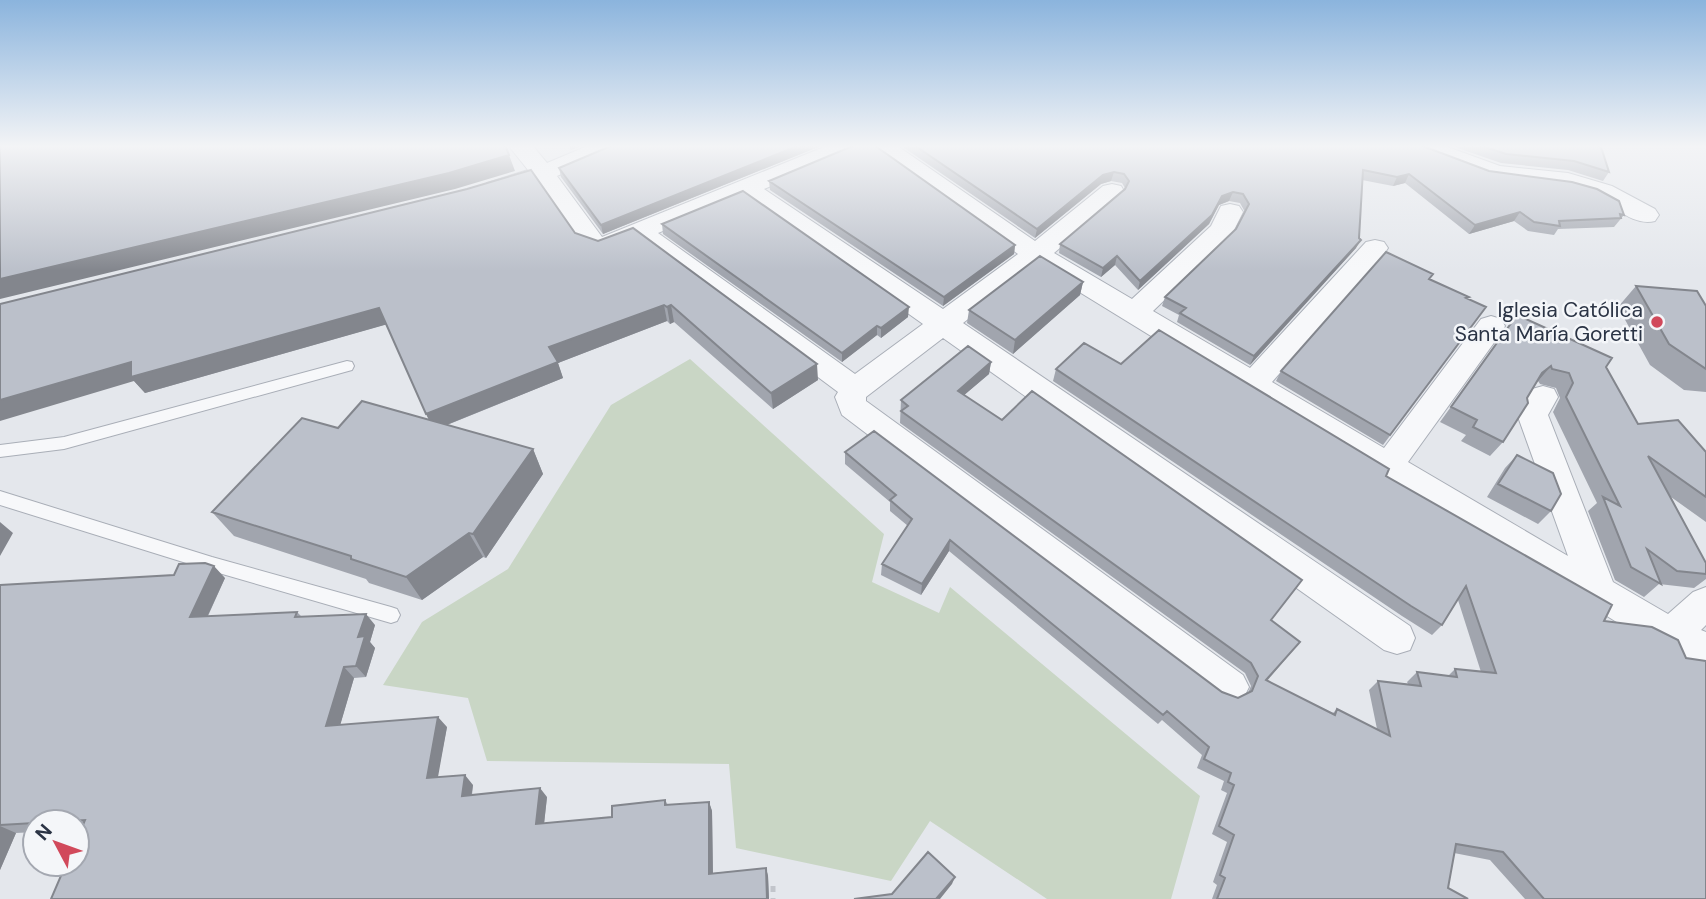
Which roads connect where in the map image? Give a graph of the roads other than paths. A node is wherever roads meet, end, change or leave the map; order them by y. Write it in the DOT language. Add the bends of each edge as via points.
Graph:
graph roads {
  1 [pos="497,187"];
  2 [pos="552,187"];
  3 [pos="941,187"];
  4 [pos="1588,187"];
  5 [pos="747,188"];
  6 [pos="1112,191"];
  7 [pos="474,194"];
  8 [pos="1230,212"];
  9 [pos="1646,215"];
  10 [pos="640,232"];
  11 [pos="1375,248"];
  12 [pos="1037,254"];
  13 [pos="1133,314"];
  14 [pos="942,322"];
  15 [pos="1490,326"];
  16 [pos="347,366"];
  17 [pos="1252,386"];
  18 [pos="855,388"];
  19 [pos="1543,397"];
  20 [pos="0,451"];
  21 [pos="1387,467"];
  22 [pos="0,498"];
  23 [pos="1599,593"];
  24 [pos="1706,603"];
  25 [pos="391,615"];
  26 [pos="1673,632"];
  27 [pos="1397,638"];
  28 [pos="1706,650"];
  29 [pos="1230,687"];
  1 -- 7 [label="street"];
  2 -- 10 [label="street" via="595,245 607,246"];
  3 -- 12 [label="street"];
  4 -- 9 [label="street" via="1613,195"];
  5 -- 10 [label="street"];
  5 -- 14 [label="street"];
  6 -- 12 [label="street"];
  8 -- 13 [label="street" via="1222,230"];
  10 -- 18 [label="street"];
  11 -- 17 [label="street"];
  12 -- 13 [label="street"];
  12 -- 14 [label="street"];
  13 -- 17 [label="street"];
  14 -- 18 [label="street"];
  14 -- 27 [label="street"];
  15 -- 21 [label="street"];
  16 -- 20 [label="lane" via="64,443"];
  17 -- 21 [label="street"];
  18 -- 29 [label="street" via="850,397 853,407"];
  19 -- 23 [label="street" via="1532,414"];
  21 -- 23 [label="street"];
  22 -- 25 [label="lane"];
  23 -- 26 [label="street"];
  24 -- 26 [label="street"];
  26 -- 28 [label="street"];
}
